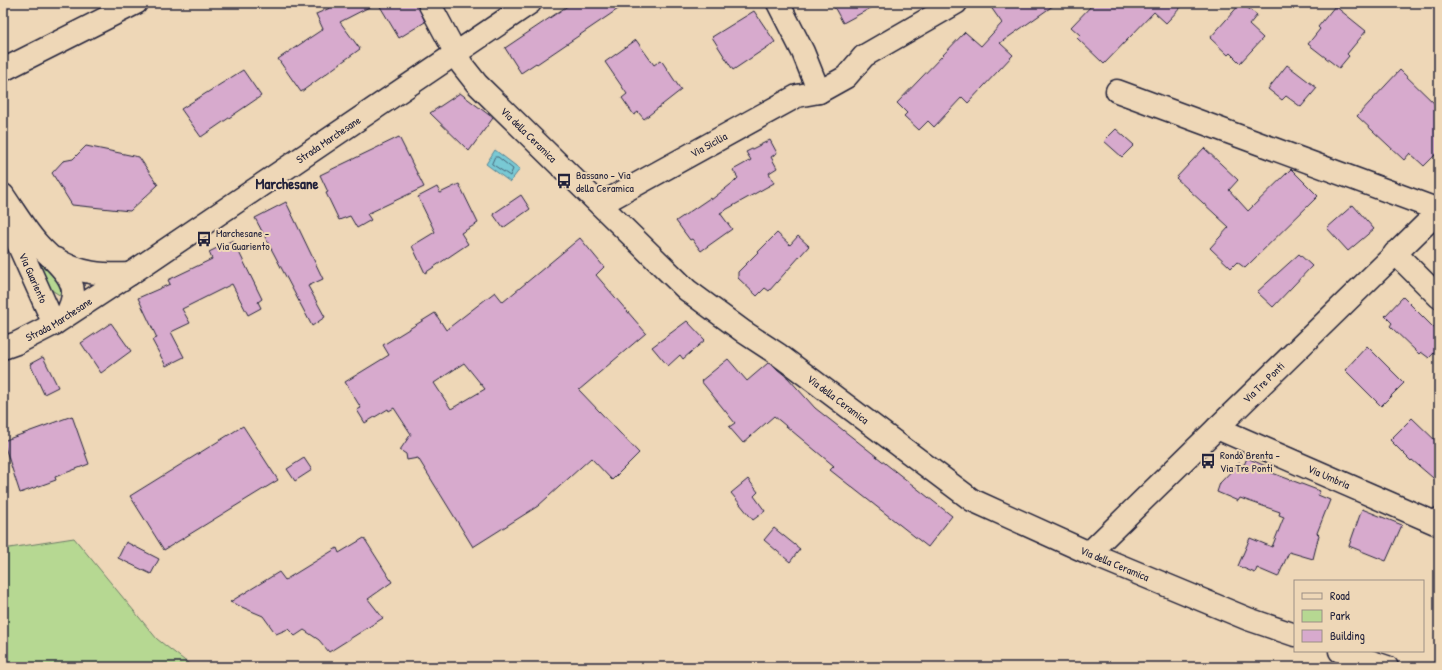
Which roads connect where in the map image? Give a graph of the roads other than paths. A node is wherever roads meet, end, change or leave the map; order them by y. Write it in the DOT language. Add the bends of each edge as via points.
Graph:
graph roads {
  1 [pos="136,3"];
  2 [pos="429,3"];
  3 [pos="530,3"];
  4 [pos="778,3"];
  5 [pos="956,3"];
  6 [pos="456,54"];
  7 [pos="3,70"];
  8 [pos="1117,91"];
  9 [pos="819,92"];
  10 [pos="3,195"];
  11 [pos="601,204"];
  12 [pos="3,210"];
  13 [pos="1439,211"];
  14 [pos="1395,253"];
  15 [pos="49,256"];
  16 [pos="130,274"];
  17 [pos="1439,297"];
  18 [pos="60,320"];
  19 [pos="3,348"];
  20 [pos="1217,428"];
  21 [pos="1439,520"];
  22 [pos="1089,553"];
  23 [pos="1294,635"];
  24 [pos="1343,652"];
  25 [pos="1387,667"];
  1 -- 7 [label="street"];
  2 -- 6 [label="street, Via della Ceramica"];
  3 -- 6 [label="street, Strada Marchesane"];
  4 -- 9 [label="street" via="803,52"];
  5 -- 9 [label="street, Via Sicilia" via="864,56 846,77"];
  6 -- 11 [label="street, Via della Ceramica" via="471,78 486,94"];
  6 -- 16 [label="street, Strada Marchesane"];
  8 -- 13 [label="street, Via Tre Ponti"];
  9 -- 11 [label="street, Via Sicilia" via="797,96"];
  10 -- 15 [label="street, Via Guariento"];
  11 -- 22 [label="street, Via della Ceramica" via="687,290 779,355 972,500"];
  12 -- 18 [label="street, Via Guariento"];
  13 -- 14 [label="street, Via Tre Ponti"];
  14 -- 17 [label="street"];
  14 -- 20 [label="street, Via Tre Ponti"];
  15 -- 16 [label="street, Via Guariento" via="84,272"];
  15 -- 18 [label="street, Via Guariento" via="72,283 71,305"];
  16 -- 18 [label="street, Strada Marchesane"];
  18 -- 19 [label="street, Strada Marchesane"];
  20 -- 21 [label="street, Via Umbria" via="1435,523"];
  20 -- 22 [label="street, Via Tre Ponti"];
  22 -- 23 [label="street, Via della Ceramica" via="1248,619"];
  24 -- 25 [label="street"];
}
